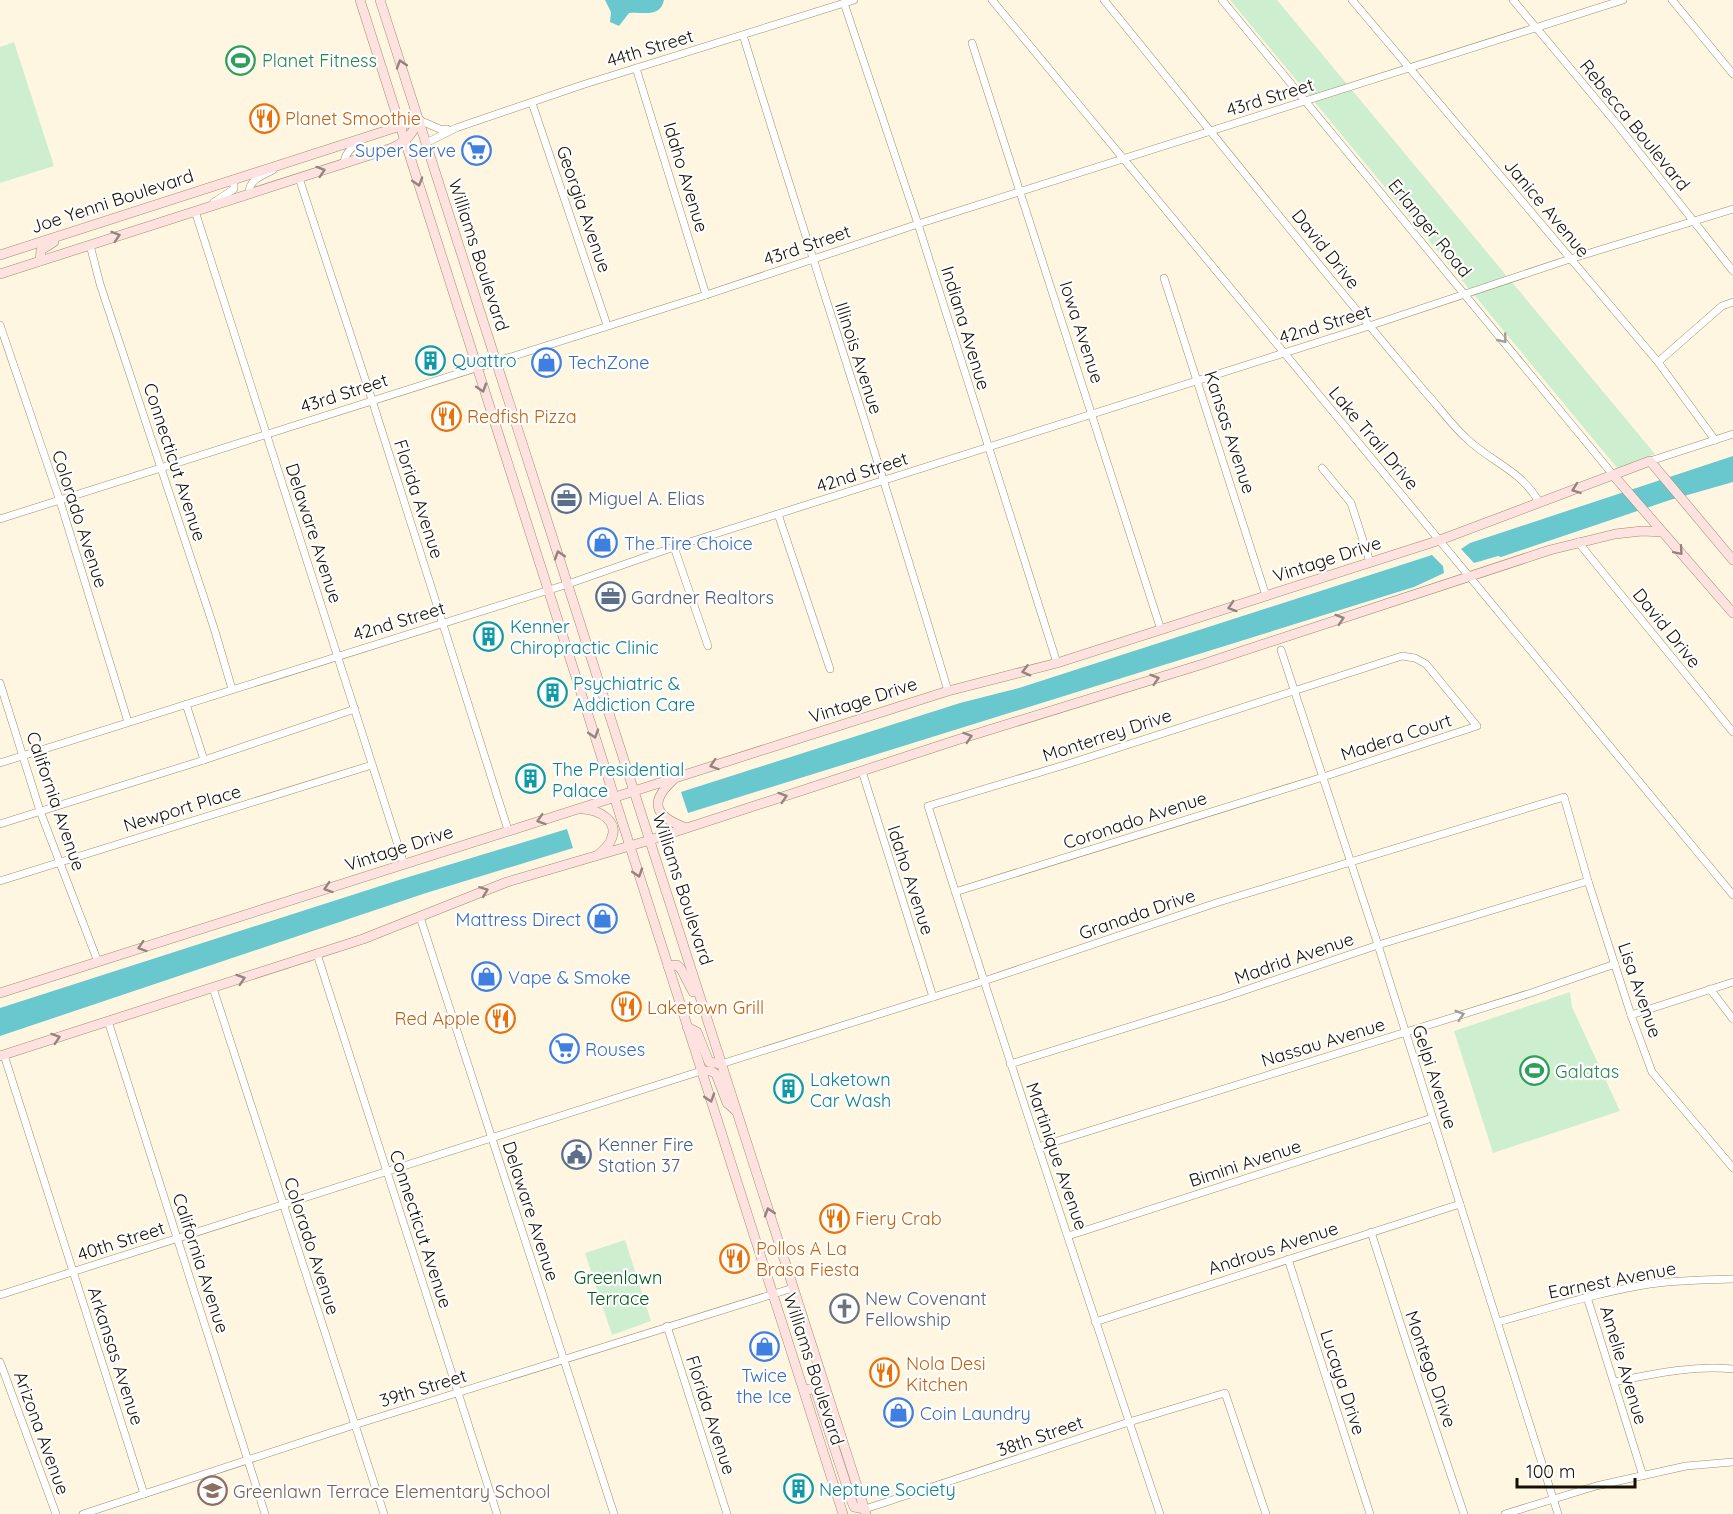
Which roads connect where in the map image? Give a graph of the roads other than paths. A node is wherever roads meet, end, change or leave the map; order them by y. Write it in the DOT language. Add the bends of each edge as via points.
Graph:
graph roads {
  1 [pos="360,0"];
  2 [pos="380,0"];
  3 [pos="854,0"];
  4 [pos="992,0"];
  5 [pos="1104,0"];
  6 [pos="1222,0"];
  7 [pos="1352,0"];
  8 [pos="1513,0"];
  9 [pos="1623,0"];
  10 [pos="1672,0"];
  11 [pos="844,3"];
  12 [pos="1536,28"];
  13 [pos="743,35"];
  14 [pos="972,43"];
  15 [pos="636,68"];
  16 [pos="1410,69"];
  17 [pos="1733,74"];
  18 [pos="1307,101"];
  19 [pos="532,103"];
  20 [pos="419,120"];
  21 [pos="399,127"];
  22 [pos="456,128"];
  23 [pos="1210,131"];
  24 [pos="412,134"];
  25 [pos="369,136"];
  26 [pos="405,142"];
  27 [pos="426,143"];
  28 [pos="1124,158"];
  29 [pos="288,162"];
  30 [pos="344,164"];
  31 [pos="299,178"];
  32 [pos="234,180"];
  33 [pos="1021,191"];
  34 [pos="249,194"];
  35 [pos="198,210"];
  36 [pos="1733,210"];
  37 [pos="1694,222"];
  38 [pos="918,224"];
  39 [pos="78,230"];
  40 [pos="90,245"];
  41 [pos="0,255"];
  42 [pos="812,258"];
  43 [pos="1570,259"];
  44 [pos="39,261"];
  45 [pos="1733,271"];
  46 [pos="0,274"];
  47 [pos="1164,278"];
  48 [pos="1465,294"];
  49 [pos="706,295"];
  50 [pos="1733,302"];
  51 [pos="0,325"];
  52 [pos="607,325"];
  53 [pos="1369,326"];
  54 [pos="1284,352"];
  55 [pos="496,361"];
  56 [pos="1658,362"];
  57 [pos="476,368"];
  58 [pos="1197,380"];
  59 [pos="372,400"];
  60 [pos="1092,412"];
  61 [pos="267,434"];
  62 [pos="1733,434"];
  63 [pos="1714,440"];
  64 [pos="987,447"];
  65 [pos="1650,461"];
  66 [pos="1322,468"];
  67 [pos="162,469"];
  68 [pos="1614,476"];
  69 [pos="883,481"];
  70 [pos="60,501"];
  71 [pos="1539,502"];
  72 [pos="778,514"];
  73 [pos="0,519"];
  74 [pos="1662,532"];
  75 [pos="1440,540"];
  76 [pos="1578,542"];
  77 [pos="674,547"];
  78 [pos="1733,560"];
  79 [pos="1370,562"];
  80 [pos="1469,577"];
  81 [pos="568,584"];
  82 [pos="548,590"];
  83 [pos="1266,596"];
  84 [pos="1733,613"];
  85 [pos="442,623"];
  86 [pos="1161,630"];
  87 [pos="708,646"];
  88 [pos="1281,650"];
  89 [pos="338,656"];
  90 [pos="1057,663"];
  91 [pos="830,669"];
  92 [pos="0,683"];
  93 [pos="232,689"];
  94 [pos="1295,689"];
  95 [pos="948,691"];
  96 [pos="186,704"];
  97 [pos="354,709"];
  98 [pos="128,722"];
  99 [pos="1733,732"];
  100 [pos="24,756"];
  101 [pos="204,760"];
  102 [pos="0,763"];
  103 [pos="372,765"];
  104 [pos="862,771"];
  105 [pos="1323,777"];
  106 [pos="675,778"];
  107 [pos="634,791"];
  108 [pos="615,797"];
  109 [pos="1564,797"];
  110 [pos="928,806"];
  111 [pos="574,809"];
  112 [pos="40,811"];
  113 [pos="0,824"];
  114 [pos="686,828"];
  115 [pos="508,830"];
  116 [pos="650,840"];
  117 [pos="630,847"];
  118 [pos="596,856"];
  119 [pos="60,862"];
  120 [pos="1351,862"];
  121 [pos="404,864"];
  122 [pos="0,881"];
  123 [pos="1588,881"];
  124 [pos="955,892"];
  125 [pos="1733,895"];
  126 [pos="420,917"];
  127 [pos="1378,945"];
  128 [pos="317,954"];
  129 [pos="98,962"];
  130 [pos="1615,964"];
  131 [pos="668,966"];
  132 [pos="984,981"];
  133 [pos="1733,982"];
  134 [pos="213,988"];
  135 [pos="1710,989"];
  136 [pos="0,993"];
  137 [pos="933,997"];
  138 [pos="1631,1015"];
  139 [pos="706,1018"];
  140 [pos="1733,1019"];
  141 [pos="108,1021"];
  142 [pos="687,1027"];
  143 [pos="1405,1032"];
  144 [pos="2,1055"];
  145 [pos="721,1064"];
  146 [pos="1010,1064"];
  147 [pos="701,1071"];
  148 [pos="736,1111"];
  149 [pos="1432,1118"];
  150 [pos="491,1137"];
  151 [pos="1038,1147"];
  152 [pos="1733,1168"];
  153 [pos="386,1171"];
  154 [pos="1460,1204"];
  155 [pos="283,1205"];
  156 [pos="1371,1232"];
  157 [pos="1068,1236"];
  158 [pos="178,1238"];
  159 [pos="1288,1259"];
  160 [pos="74,1272"];
  161 [pos="1733,1279"];
  162 [pos="793,1288"];
  163 [pos="773,1294"];
  164 [pos="0,1295"];
  165 [pos="1587,1297"];
  166 [pos="1095,1322"];
  167 [pos="1498,1322"];
  168 [pos="667,1326"];
  169 [pos="564,1360"];
  170 [pos="0,1362"];
  171 [pos="1733,1369"];
  172 [pos="1614,1382"];
  173 [pos="804,1390"];
  174 [pos="459,1393"];
  175 [pos="1129,1422"];
  176 [pos="354,1425"];
  177 [pos="248,1460"];
  178 [pos="1733,1462"];
  179 [pos="1643,1476"];
  180 [pos="144,1494"];
  181 [pos="1554,1499"];
  182 [pos="865,1512"];
  183 [pos="56,1514"];
  184 [pos="83,1514"];
  185 [pos="265,1514"];
  186 [pos="384,1514"];
  187 [pos="497,1514"];
  188 [pos="614,1514"];
  189 [pos="727,1514"];
  190 [pos="843,1514"];
  191 [pos="1160,1514"];
  192 [pos="1266,1514"];
  193 [pos="1370,1514"];
  194 [pos="1464,1514"];
  195 [pos="1505,1514"];
  196 [pos="1558,1514"];
  1 -- 21 [label="street, Williams Boulevard"];
  20 -- 2 [label="street, Williams Boulevard, one-way"];
  3 -- 11 [label="street, 44th Street"];
  4 -- 28 [label="street, Lake Trail Drive"];
  5 -- 23 [label="street, David Drive"];
  6 -- 18 [label="street, Erlanger Road"];
  7 -- 16 [label="street, Janice Avenue"];
  8 -- 12 [label="street, Rebecca Boulevard"];
  9 -- 12 [label="street, 43rd Street"];
  10 -- 17 [label="street"];
  11 -- 13 [label="street, 44th Street"];
  11 -- 38 [label="street, Indiana Avenue"];
  12 -- 16 [label="street, 43rd Street"];
  12 -- 37 [label="street, Rebecca Boulevard"];
  13 -- 15 [label="street, 44th Street"];
  13 -- 42 [label="street, Illinois Avenue"];
  14 -- 33 [label="street, Iowa Avenue"];
  15 -- 19 [label="street, 44th Street"];
  15 -- 49 [label="street, Idaho Avenue"];
  16 -- 18 [label="street, 43rd Street"];
  16 -- 43 [label="street, Janice Avenue"];
  18 -- 23 [label="street, 43rd Street"];
  18 -- 48 [label="street, Erlanger Road"];
  19 -- 22 [label="street, 44th Street"];
  19 -- 52 [label="street, Georgia Avenue"];
  20 -- 21 [label="street, Joe Yenni Boulevard"];
  20 -- 22 [label="street, 44th Street" via="442,130"];
  20 -- 24 [label="street"];
  20 -- 27 [label="street, Williams Boulevard"];
  21 -- 24 [label="street"];
  21 -- 25 [label="street, Joe Yenni Boulevard"];
  21 -- 26 [label="street, Williams Boulevard"];
  22 -- 27 [label="street, 44th Street"];
  23 -- 28 [label="street, 43rd Street"];
  23 -- 53 [label="street, David Drive"];
  24 -- 26 [label="street"];
  24 -- 27 [label="street"];
  25 -- 29 [label="street, Joe Yenni Boulevard"];
  25 -- 30 [label="street, Joe Yenni Boulevard" via="350,150"];
  26 -- 30 [label="street, Joe Yenni Boulevard"];
  26 -- 57 [label="street, Williams Boulevard, one-way"];
  27 -- 55 [label="street, Williams Boulevard"];
  28 -- 33 [label="street, 43rd Street"];
  28 -- 54 [label="street, Lake Trail Drive"];
  29 -- 32 [label="street, Joe Yenni Boulevard"];
  29 -- 34 [label="street, Joe Yenni Boulevard" via="256,179"];
  31 -- 30 [label="street, Joe Yenni Boulevard, one-way"];
  31 -- 34 [label="street, Joe Yenni Boulevard"];
  31 -- 59 [label="street, Florida Avenue"];
  32 -- 35 [label="street, Joe Yenni Boulevard" via="234,189"];
  32 -- 39 [label="street, Joe Yenni Boulevard"];
  33 -- 38 [label="street, 43rd Street"];
  33 -- 60 [label="street, Iowa Avenue"];
  34 -- 35 [label="street, Joe Yenni Boulevard"];
  40 -- 35 [label="street, Joe Yenni Boulevard, one-way"];
  35 -- 61 [label="street, Delaware Avenue"];
  36 -- 37 [label="street, 42nd Street"];
  37 -- 43 [label="street, 42nd Street"];
  37 -- 45 [label="street, Rebecca Boulevard"];
  38 -- 42 [label="street, 43rd Street"];
  38 -- 64 [label="street, Indiana Avenue"];
  39 -- 41 [label="street, Joe Yenni Boulevard"];
  39 -- 44 [label="street" via="43,248"];
  40 -- 44 [label="street, Joe Yenni Boulevard"];
  40 -- 67 [label="street, Connecticut Avenue"];
  42 -- 49 [label="street, 43rd Street"];
  42 -- 69 [label="street, Illinois Avenue"];
  43 -- 48 [label="street, 42nd Street"];
  43 -- 56 [label="street, Janice Avenue"];
  44 -- 46 [label="street, Joe Yenni Boulevard"];
  47 -- 58 [label="street, Kansas Avenue"];
  48 -- 53 [label="street, 42nd Street"];
  48 -- 68 [label="street, Erlanger Road, one-way"];
  49 -- 52 [label="street, 43rd Street"];
  50 -- 56 [label="street" via="1722,306"];
  51 -- 70 [label="street, Colorado Avenue"];
  52 -- 55 [label="street, 43rd Street"];
  53 -- 54 [label="street, 42nd Street"];
  53 -- 71 [label="street, David Drive" via="1464,437 1520,478"];
  54 -- 58 [label="street, 42nd Street"];
  54 -- 75 [label="street, Lake Trail Drive"];
  55 -- 57 [label="street, 43rd Street"];
  81 -- 55 [label="street, Williams Boulevard, one-way"];
  56 -- 63 [label="street, Janice Avenue"];
  57 -- 59 [label="street, 43rd Street"];
  57 -- 82 [label="street, Williams Boulevard, one-way"];
  58 -- 60 [label="street, 42nd Street"];
  58 -- 83 [label="street, Kansas Avenue"];
  59 -- 61 [label="street, 43rd Street"];
  59 -- 85 [label="street, Florida Avenue"];
  60 -- 64 [label="street, 42nd Street"];
  60 -- 86 [label="street, Iowa Avenue"];
  61 -- 67 [label="street, 43rd Street"];
  61 -- 89 [label="street, Delaware Avenue"];
  62 -- 63 [label="street, Vintage Drive"];
  63 -- 65 [label="street, Vintage Drive"];
  64 -- 69 [label="street, 42nd Street"];
  64 -- 90 [label="street, Indiana Avenue"];
  65 -- 68 [label="street, Vintage Drive"];
  65 -- 78 [label="street"];
  66 -- 79 [label="street" via="1351,503"];
  67 -- 70 [label="street, 43rd Street"];
  67 -- 93 [label="street, Connecticut Avenue"];
  68 -- 71 [label="street, Vintage Drive, one-way"];
  68 -- 74 [label="street"];
  69 -- 72 [label="street, 42nd Street"];
  69 -- 95 [label="street, Illinois Avenue"];
  70 -- 73 [label="street, 43rd Street"];
  70 -- 98 [label="street, Colorado Avenue"];
  71 -- 75 [label="street, Vintage Drive"];
  72 -- 77 [label="street, 42nd Street"];
  72 -- 91 [label="street"];
  74 -- 76 [label="street" via="1615,534"];
  74 -- 84 [label="street, one-way"];
  75 -- 79 [label="street, Vintage Drive"];
  75 -- 80 [label="street, Lake Trail Drive"];
  76 -- 80 [label="street"];
  76 -- 99 [label="street, David Drive"];
  77 -- 81 [label="street, 42nd Street"];
  77 -- 87 [label="street"];
  79 -- 83 [label="street, Vintage Drive"];
  104 -- 80 [label="street, one-way"];
  80 -- 125 [label="street, Lake Trail Drive"];
  81 -- 82 [label="street, 42nd Street"];
  81 -- 107 [label="street, Williams Boulevard"];
  82 -- 85 [label="street, 42nd Street"];
  82 -- 108 [label="street, Williams Boulevard, one-way"];
  83 -- 86 [label="street, Vintage Drive, one-way"];
  85 -- 89 [label="street, 42nd Street"];
  85 -- 115 [label="street, Florida Avenue"];
  86 -- 90 [label="street, Vintage Drive"];
  88 -- 94 [label="street, Gelpi Avenue"];
  89 -- 93 [label="street, 42nd Street"];
  89 -- 97 [label="street, Delaware Avenue"];
  90 -- 95 [label="street, Vintage Drive, one-way"];
  92 -- 100 [label="street, California Avenue"];
  93 -- 96 [label="street, 42nd Street"];
  94 -- 105 [label="street, Gelpi Avenue"];
  94 -- 105 [label="street, Madera Court" via="1402,656 1415,658 1426,664 1477,726"];
  94 -- 110 [label="street, Monterrey Drive"];
  95 -- 106 [label="street, Vintage Drive, one-way"];
  96 -- 98 [label="street, 42nd Street"];
  96 -- 101 [label="street"];
  97 -- 101 [label="street"];
  97 -- 103 [label="street, Delaware Avenue"];
  98 -- 100 [label="street, 42nd Street"];
  100 -- 102 [label="street, 42nd Street"];
  100 -- 112 [label="street, California Avenue"];
  101 -- 112 [label="street"];
  103 -- 119 [label="street, Newport Place"];
  103 -- 121 [label="street, Delaware Avenue"];
  114 -- 104 [label="street, one-way"];
  104 -- 137 [label="street, Idaho Avenue"];
  105 -- 120 [label="street, Gelpi Avenue"];
  105 -- 124 [label="street, Coronado Avenue"];
  106 -- 107 [label="street, Vintage Drive"];
  106 -- 114 [label="street" via="660,796 659,810 669,822"];
  107 -- 108 [label="street, Vintage Drive"];
  107 -- 116 [label="street, Williams Boulevard"];
  108 -- 111 [label="street, Vintage Drive"];
  108 -- 117 [label="street, Williams Boulevard"];
  109 -- 120 [label="street, Granada Drive"];
  109 -- 123 [label="street, Lisa Avenue"];
  110 -- 124 [label="street, Martinique Avenue"];
  111 -- 115 [label="street, Vintage Drive, one-way"];
  111 -- 118 [label="street" via="600,812 611,823 611,841"];
  112 -- 113 [label="street"];
  112 -- 119 [label="street, California Avenue"];
  114 -- 116 [label="street"];
  115 -- 121 [label="street, Vintage Drive"];
  116 -- 117 [label="street"];
  116 -- 139 [label="street, Williams Boulevard"];
  117 -- 118 [label="street"];
  117 -- 131 [label="street, Williams Boulevard, one-way"];
  126 -- 118 [label="street, one-way" via="507,882"];
  119 -- 122 [label="street, Newport Place"];
  119 -- 129 [label="street, California Avenue"];
  120 -- 127 [label="street, Gelpi Avenue"];
  120 -- 132 [label="street, Granada Drive"];
  121 -- 129 [label="street, Vintage Drive, one-way"];
  123 -- 127 [label="street, Madrid Avenue"];
  123 -- 130 [label="street, Lisa Avenue"];
  124 -- 132 [label="street, Martinique Avenue"];
  126 -- 128 [label="street"];
  126 -- 150 [label="street, Delaware Avenue"];
  127 -- 143 [label="street, Gelpi Avenue"];
  127 -- 146 [label="street, Madrid Avenue"];
  134 -- 128 [label="street, one-way"];
  128 -- 153 [label="street, Connecticut Avenue"];
  129 -- 136 [label="street, Vintage Drive"];
  130 -- 138 [label="street, Lisa Avenue"];
  143 -- 130 [label="street, Nassau Avenue, one-way"];
  131 -- 139 [label="street" via="681,969"];
  131 -- 142 [label="street, Williams Boulevard"];
  132 -- 137 [label="street, Granada Drive"];
  132 -- 146 [label="street, Martinique Avenue"];
  133 -- 135 [label="street"];
  134 -- 141 [label="street"];
  134 -- 155 [label="street, Colorado Avenue"];
  135 -- 138 [label="street"];
  135 -- 140 [label="street"];
  137 -- 145 [label="street, Granada Drive"];
  138 -- 152 [label="street, Lisa Avenue" via="1652,1072"];
  139 -- 145 [label="street, Williams Boulevard"];
  144 -- 141 [label="street, one-way"];
  141 -- 158 [label="street, California Avenue"];
  142 -- 145 [label="street" via="697,1032 709,1062"];
  142 -- 147 [label="street, Williams Boulevard"];
  143 -- 149 [label="street, Gelpi Avenue"];
  143 -- 151 [label="street, Nassau Avenue"];
  144 -- 160 [label="street, Arkansas Avenue"];
  145 -- 148 [label="street, Williams Boulevard"];
  146 -- 151 [label="street, Martinique Avenue"];
  147 -- 148 [label="street" via="716,1074 727,1103"];
  147 -- 150 [label="street, 40th Street"];
  147 -- 163 [label="street, Williams Boulevard, one-way"];
  162 -- 148 [label="street, Williams Boulevard, one-way"];
  149 -- 154 [label="street, Gelpi Avenue"];
  149 -- 157 [label="street, Bimini Avenue"];
  150 -- 153 [label="street, 40th Street"];
  150 -- 169 [label="street, Delaware Avenue"];
  151 -- 157 [label="street, Martinique Avenue"];
  153 -- 155 [label="street, 40th Street"];
  153 -- 174 [label="street, Connecticut Avenue"];
  154 -- 156 [label="street, Androus Avenue"];
  154 -- 167 [label="street, Gelpi Avenue"];
  155 -- 158 [label="street, 40th Street"];
  155 -- 176 [label="street, Colorado Avenue"];
  156 -- 159 [label="street, Androus Avenue"];
  156 -- 194 [label="street, Montego Drive"];
  157 -- 166 [label="street, Martinique Avenue"];
  158 -- 160 [label="street, 40th Street"];
  158 -- 177 [label="street, California Avenue"];
  159 -- 166 [label="street, Androus Avenue"];
  159 -- 193 [label="street, Lucaya Drive"];
  160 -- 164 [label="street, 40th Street"];
  160 -- 180 [label="street, Arkansas Avenue"];
  161 -- 165 [label="street, Earnest Avenue" via="1651,1284"];
  162 -- 163 [label="street, 39th Street"];
  162 -- 182 [label="street, Williams Boulevard"];
  163 -- 168 [label="street, 39th Street"];
  163 -- 173 [label="street, Williams Boulevard"];
  165 -- 167 [label="street, Earnest Avenue"];
  165 -- 172 [label="street, Amelie Avenue"];
  166 -- 175 [label="street, Martinique Avenue"];
  167 -- 181 [label="street, Gelpi Avenue"];
  168 -- 169 [label="street, 39th Street"];
  168 -- 189 [label="street, Florida Avenue"];
  169 -- 174 [label="street, 39th Street"];
  169 -- 188 [label="street, Delaware Avenue"];
  170 -- 183 [label="street, Arizona Avenue"];
  171 -- 172 [label="street" via="1712,1367"];
  172 -- 179 [label="street, Amelie Avenue"];
  173 -- 182 [label="street" via="816,1392 854,1507"];
  173 -- 190 [label="street, Williams Boulevard"];
  174 -- 176 [label="street, 39th Street"];
  174 -- 187 [label="street, Connecticut Avenue"];
  175 -- 182 [label="street, 38th Street"];
  175 -- 191 [label="street, Martinique Avenue"];
  175 -- 192 [label="street, 38th Street" via="1225,1393"];
  176 -- 177 [label="street, 39th Street"];
  176 -- 186 [label="street, Colorado Avenue"];
  177 -- 180 [label="street, 39th Street"];
  177 -- 185 [label="street, California Avenue"];
  178 -- 179 [label="street" via="1686,1466"];
  179 -- 181 [label="street"];
  180 -- 184 [label="street, 39th Street"];
  181 -- 195 [label="street"];
  181 -- 196 [label="street, Gelpi Avenue"];
}
